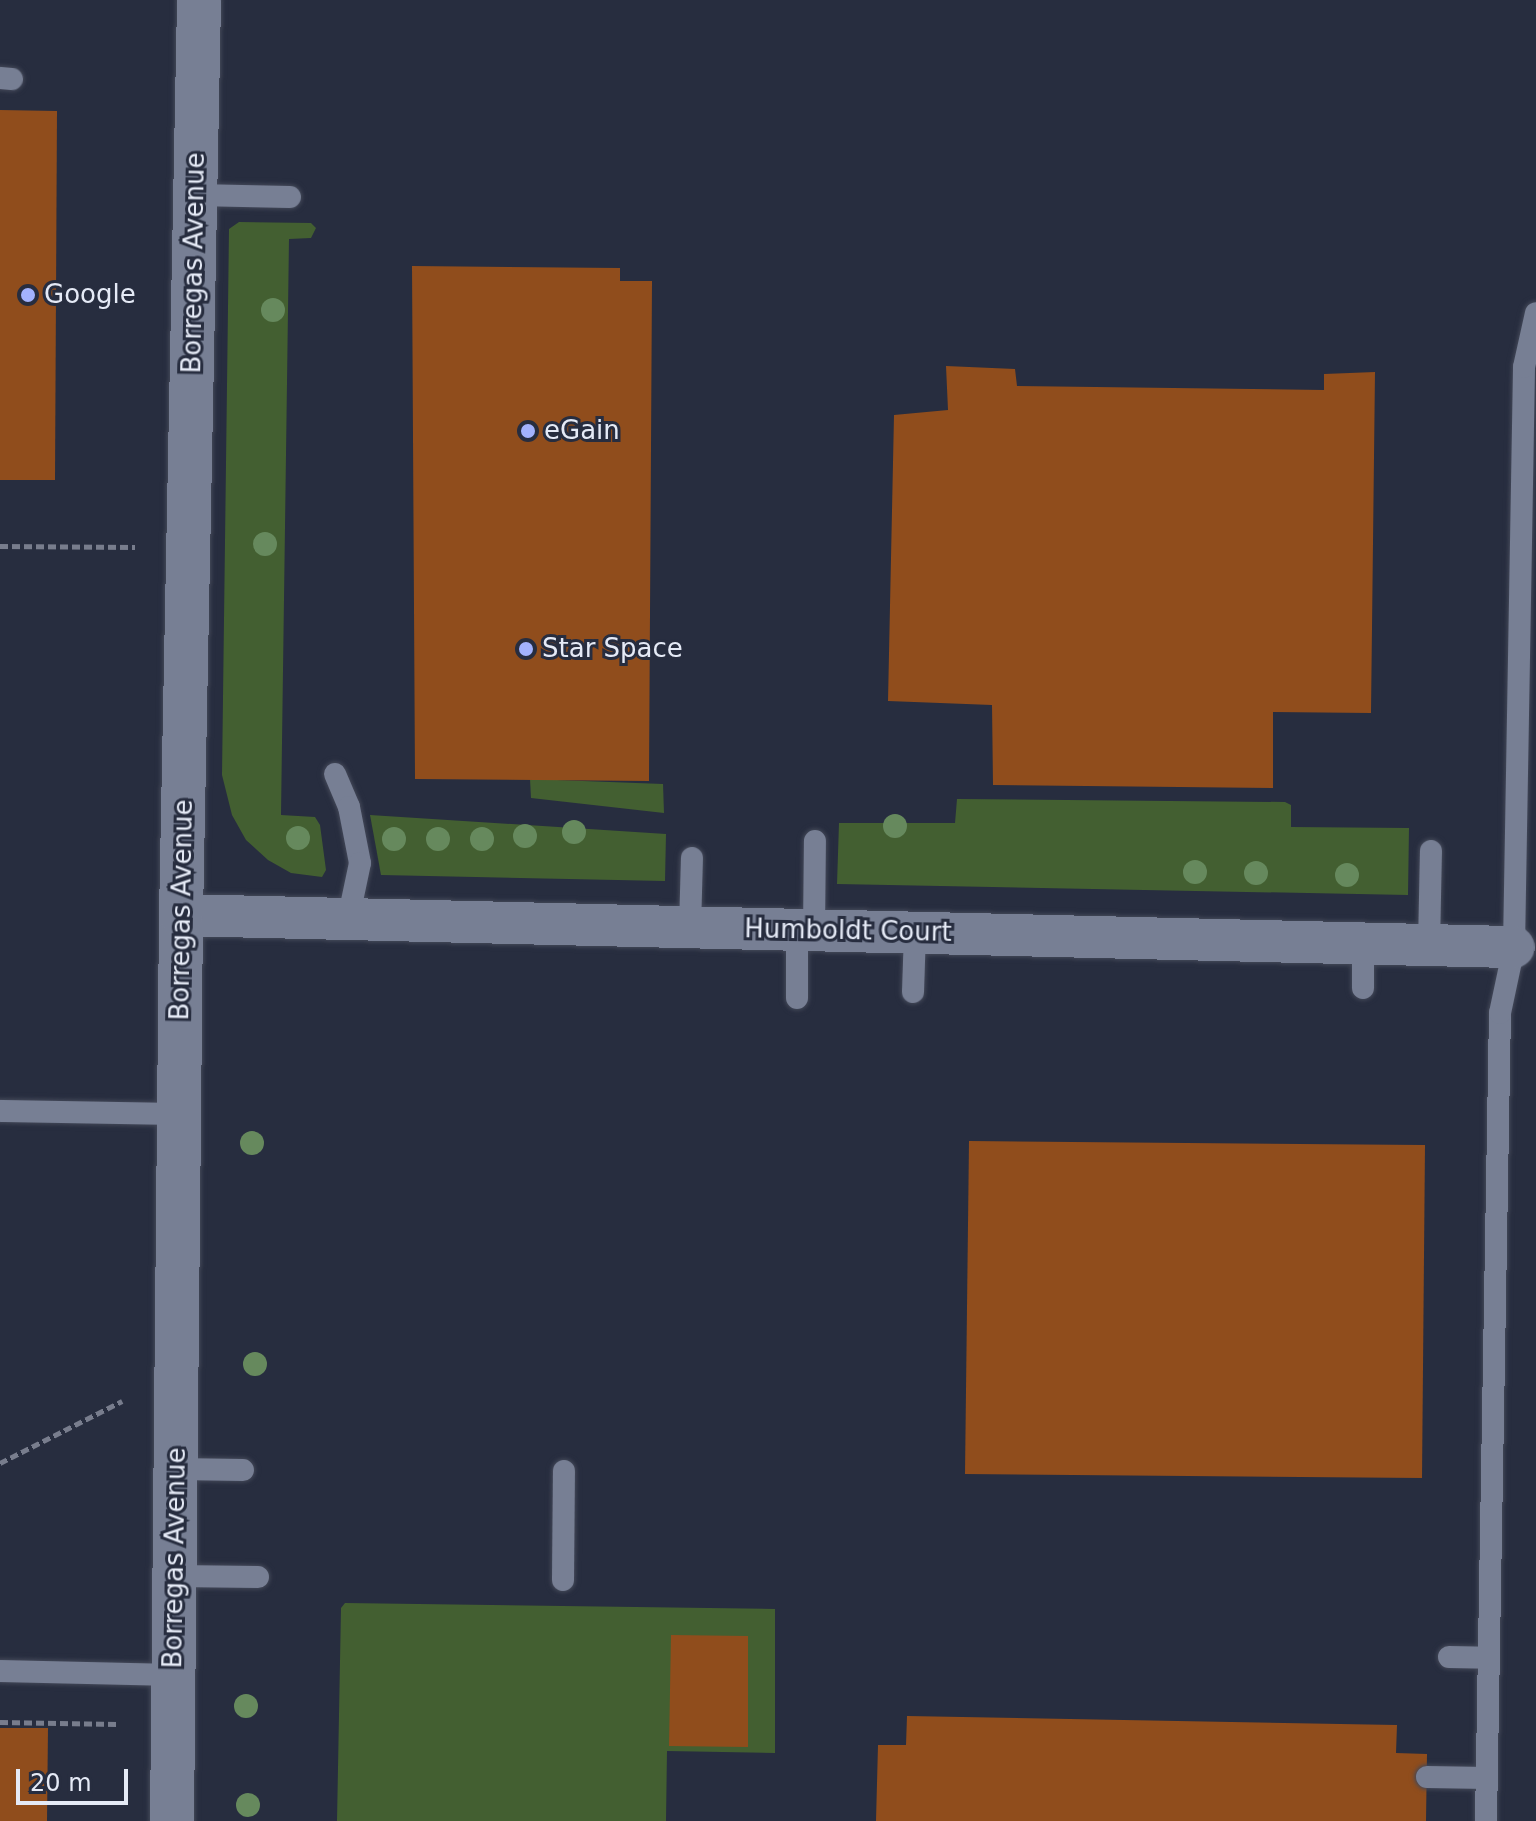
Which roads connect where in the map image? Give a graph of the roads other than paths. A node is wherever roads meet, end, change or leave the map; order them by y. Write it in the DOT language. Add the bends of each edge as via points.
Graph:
graph roads {
  1 [pos="199,0"];
  2 [pos="195,195"];
  3 [pos="290,197"];
  4 [pos="1536,313"];
  5 [pos="335,774"];
  6 [pos="815,841"];
  7 [pos="1431,851"];
  8 [pos="692,858"];
  9 [pos="181,915"];
  10 [pos="348,920"];
  11 [pos="690,928"];
  12 [pos="805,930"];
  13 [pos="915,933"];
  14 [pos="1363,943"];
  15 [pos="1429,945"];
  16 [pos="1514,947"];
  17 [pos="1363,988"];
  18 [pos="913,992"];
  19 [pos="797,998"];
  20 [pos="0,1111"];
  21 [pos="180,1114"];
  22 [pos="176,1469"];
  23 [pos="243,1470"];
  24 [pos="564,1471"];
  25 [pos="175,1576"];
  26 [pos="258,1577"];
  27 [pos="563,1580"];
  28 [pos="1449,1657"];
  29 [pos="1488,1658"];
  30 [pos="0,1671"];
  31 [pos="174,1675"];
  32 [pos="1427,1777"];
  33 [pos="1487,1778"];
  34 [pos="172,1821"];
  35 [pos="1486,1821"];
  1 -- 2 [label="street, Borregas Avenue"];
  2 -- 3 [label="lane"];
  2 -- 9 [label="street, Borregas Avenue"];
  4 -- 16 [label="lane" via="1524,367"];
  5 -- 10 [label="lane" via="349,807 360,863"];
  6 -- 12 [label="lane"];
  7 -- 15 [label="lane"];
  8 -- 11 [label="lane"];
  9 -- 10 [label="street, Humboldt Court"];
  9 -- 21 [label="street, Borregas Avenue"];
  10 -- 11 [label="street, Humboldt Court"];
  11 -- 12 [label="street, Humboldt Court"];
  12 -- 13 [label="street, Humboldt Court"];
  12 -- 19 [label="lane"];
  13 -- 14 [label="street, Humboldt Court"];
  13 -- 18 [label="lane"];
  14 -- 15 [label="street, Humboldt Court"];
  14 -- 17 [label="lane"];
  15 -- 16 [label="street, Humboldt Court"];
  16 -- 29 [label="lane" via="1500,1013"];
  20 -- 21 [label="lane"];
  21 -- 22 [label="street, Borregas Avenue"];
  22 -- 23 [label="lane"];
  22 -- 25 [label="street, Borregas Avenue"];
  24 -- 27 [label="lane"];
  25 -- 26 [label="lane"];
  25 -- 31 [label="street, Borregas Avenue"];
  28 -- 29 [label="lane"];
  29 -- 33 [label="lane"];
  30 -- 31 [label="lane"];
  31 -- 34 [label="street, Borregas Avenue"];
  32 -- 33 [label="lane"];
  33 -- 35 [label="lane"];
}
